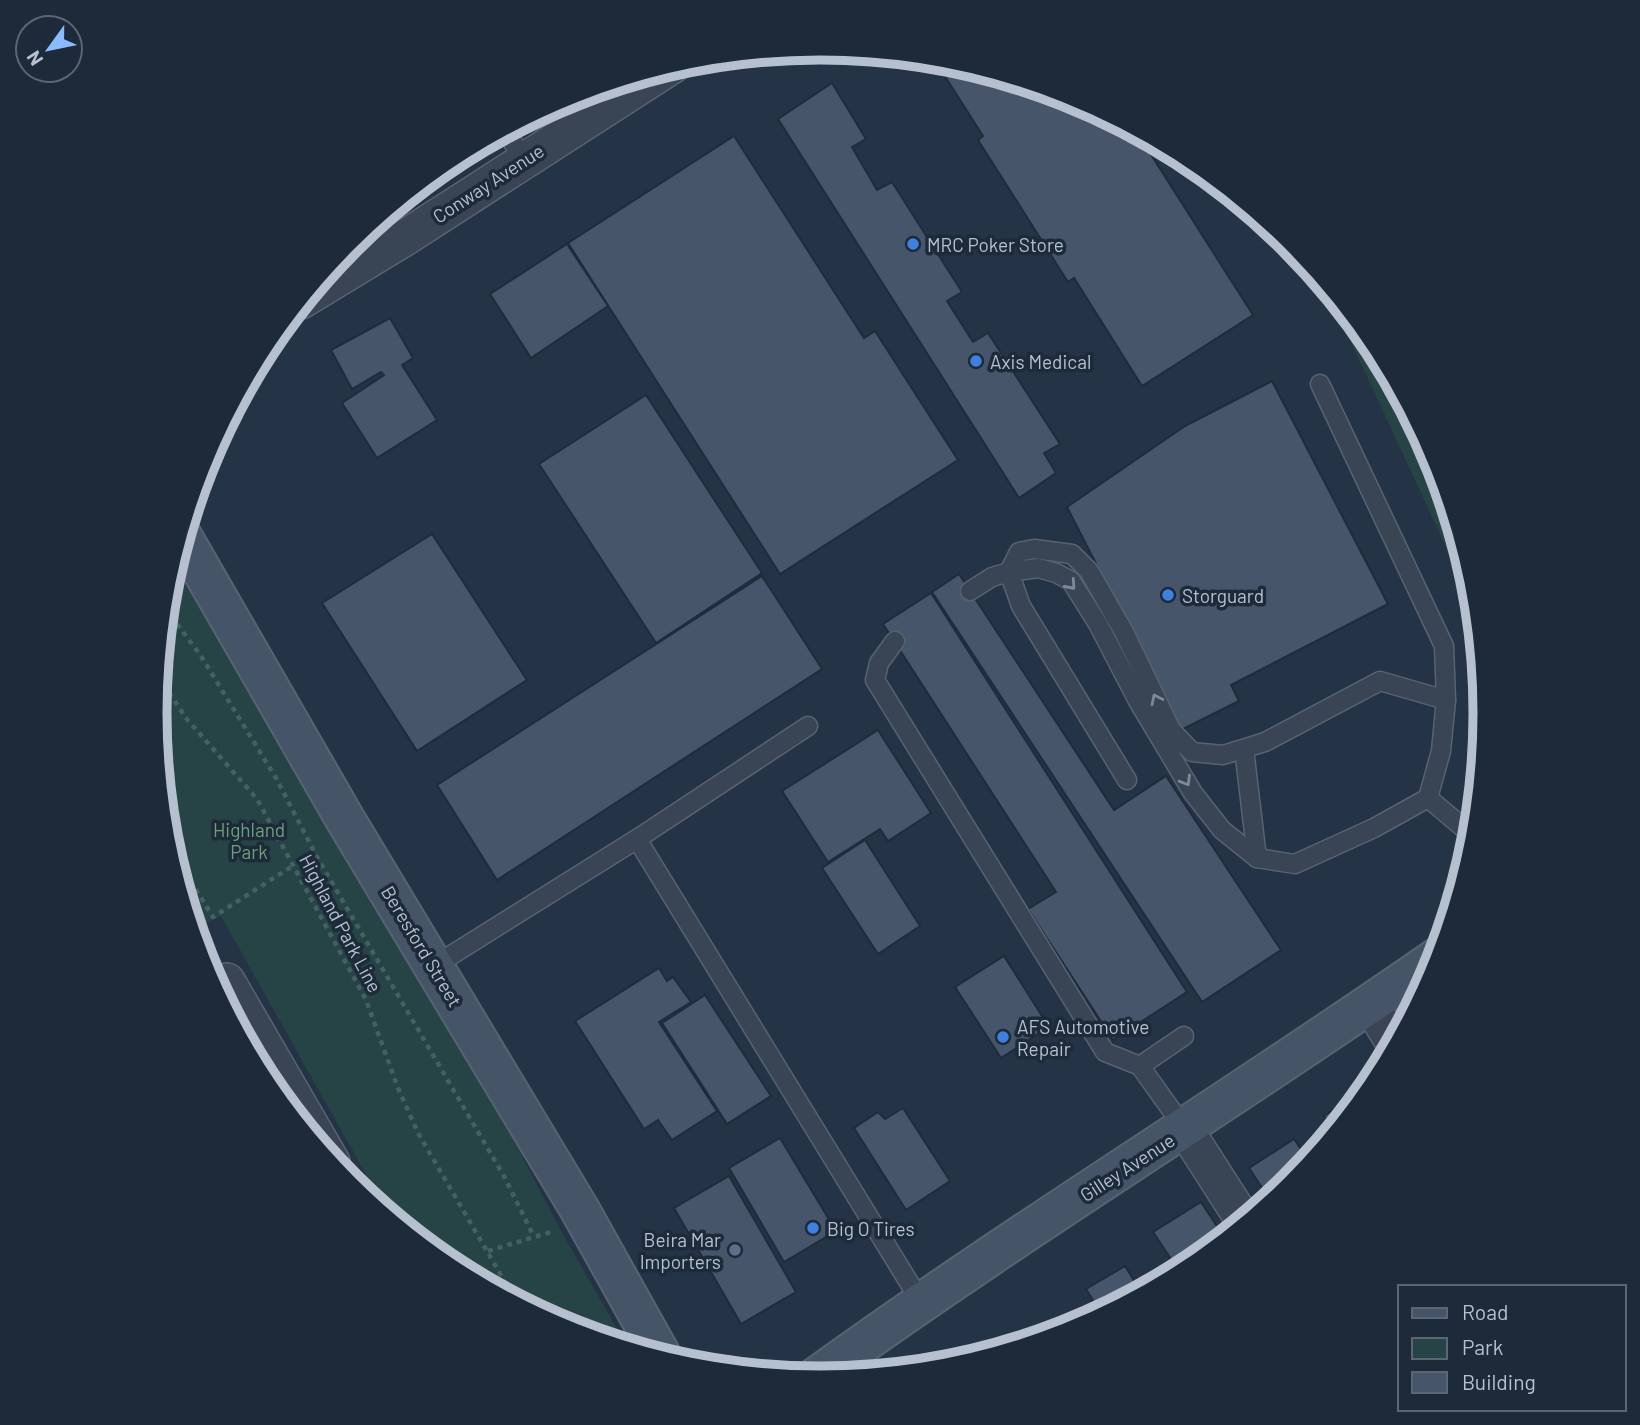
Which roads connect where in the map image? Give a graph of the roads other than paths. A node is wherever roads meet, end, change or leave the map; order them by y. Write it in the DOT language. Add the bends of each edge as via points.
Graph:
graph roads {
  1 [pos="642,85"];
  2 [pos="510,138"];
  3 [pos="524,160"];
  4 [pos="330,280"];
  5 [pos="1320,384"];
  6 [pos="188,547"];
  7 [pos="1009,572"];
  8 [pos="970,591"];
  9 [pos="895,641"];
  10 [pos="1446,700"];
  11 [pos="808,726"];
  12 [pos="1244,749"];
  13 [pos="1127,780"];
  14 [pos="1428,798"];
  15 [pos="1462,826"];
  16 [pos="637,839"];
  17 [pos="1257,858"];
  18 [pos="434,966"];
  19 [pos="1420,970"];
  20 [pos="227,981"];
  21 [pos="1370,1004"];
  22 [pos="1389,1034"];
  23 [pos="1184,1036"];
  24 [pos="1140,1066"];
  25 [pos="301,1109"];
  26 [pos="1185,1129"];
  27 [pos="1239,1213"];
  28 [pos="921,1302"];
  29 [pos="655,1344"];
  30 [pos="832,1365"];
  1 -- 3 [label="street, Conway Avenue"];
  2 -- 3 [label="lane"];
  3 -- 4 [label="street, Conway Avenue"];
  5 -- 10 [label="lane" via="1444,646"];
  6 -- 18 [label="street, Beresford Street"];
  7 -- 8 [label="lane"];
  12 -- 7 [label="lane, one-way" via="1223,755 1192,752 1171,730 1110,608 1089,571 1072,554 1034,549 1019,552"];
  7 -- 13 [label="lane" via="1021,606"];
  7 -- 17 [label="lane, one-way" via="1038,568 1071,581 1193,793 1222,830"];
  9 -- 24 [label="lane" via="879,663 875,680 1105,1052"];
  10 -- 12 [label="lane" via="1380,681"];
  10 -- 14 [label="lane" via="1441,751"];
  11 -- 16 [label="lane"];
  12 -- 17 [label="lane"];
  14 -- 15 [label="lane"];
  14 -- 17 [label="lane" via="1295,864"];
  16 -- 18 [label="lane"];
  16 -- 28 [label="lane"];
  18 -- 29 [label="street, Beresford Street"];
  19 -- 21 [label="street, Gilley Avenue"];
  20 -- 25 [label="street"];
  21 -- 22 [label="street"];
  21 -- 26 [label="street, Gilley Avenue"];
  23 -- 24 [label="lane"];
  24 -- 26 [label="lane"];
  26 -- 27 [label="street"];
  26 -- 28 [label="street, Gilley Avenue"];
  28 -- 30 [label="street, Gilley Avenue"];
}
